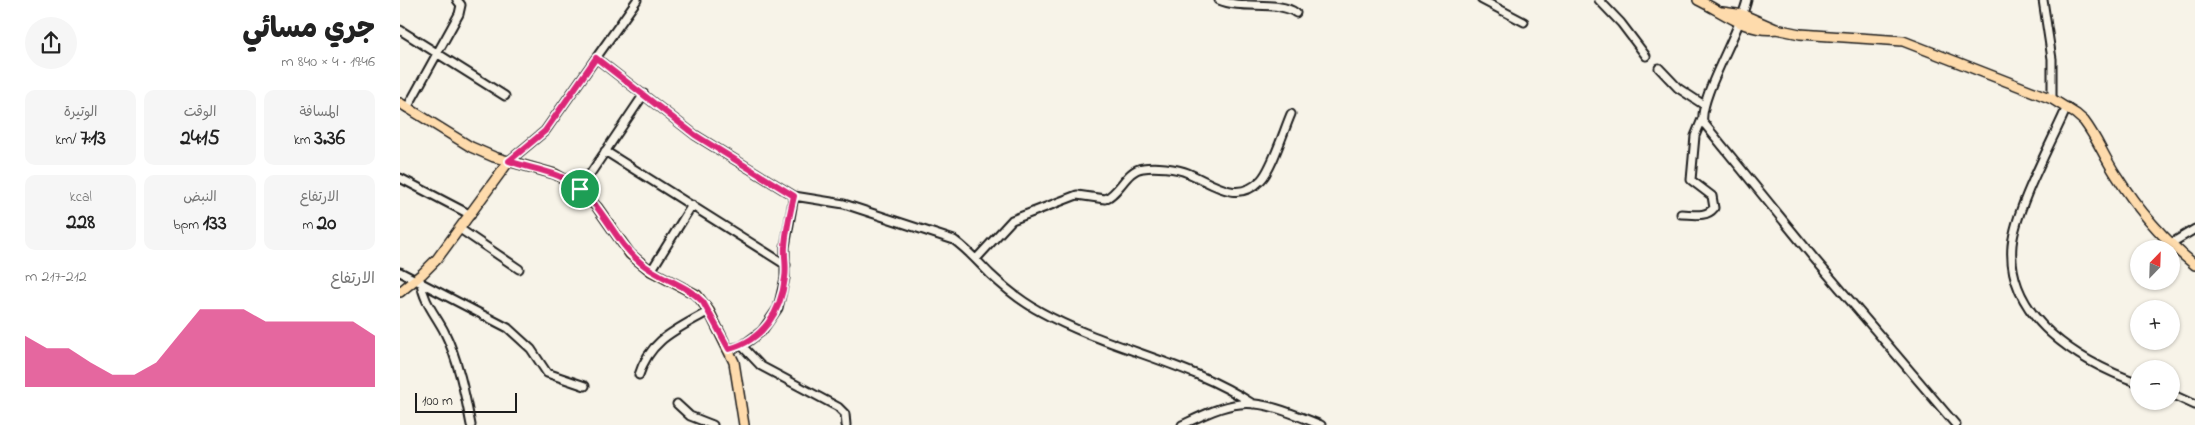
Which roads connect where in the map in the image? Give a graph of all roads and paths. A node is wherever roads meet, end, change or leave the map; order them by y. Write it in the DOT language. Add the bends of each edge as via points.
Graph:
graph roads {
  1 [pos="458,0"];
  2 [pos="637,0"];
  3 [pos="1219,0"];
  4 [pos="1482,0"];
  5 [pos="1599,0"];
  6 [pos="1698,0"];
  7 [pos="1747,0"];
  8 [pos="2043,0"];
  9 [pos="1296,13"];
  10 [pos="1742,19"];
  11 [pos="1524,22"];
  12 [pos="400,30"];
  13 [pos="436,53"];
  14 [pos="1646,56"];
  15 [pos="596,58"];
  16 [pos="1659,68"];
  17 [pos="644,94"];
  18 [pos="505,96"];
  19 [pos="2052,99"];
  20 [pos="1704,105"];
  21 [pos="403,106"];
  22 [pos="2067,107"];
  23 [pos="1291,114"];
  24 [pos="1702,119"];
  25 [pos="605,151"];
  26 [pos="509,161"];
  27 [pos="400,178"];
  28 [pos="580,189"];
  29 [pos="794,196"];
  30 [pos="692,205"];
  31 [pos="1681,214"];
  32 [pos="470,216"];
  33 [pos="460,229"];
  34 [pos="2195,229"];
  35 [pos="2166,240"];
  36 [pos="2177,240"];
  37 [pos="2180,252"];
  38 [pos="976,259"];
  39 [pos="786,264"];
  40 [pos="2195,265"];
  41 [pos="519,270"];
  42 [pos="651,271"];
  43 [pos="400,272"];
  44 [pos="419,280"];
  45 [pos="400,292"];
  46 [pos="709,311"];
  47 [pos="742,346"];
  48 [pos="729,349"];
  49 [pos="639,375"];
  50 [pos="2130,380"];
  51 [pos="585,386"];
  52 [pos="2180,398"];
  53 [pos="677,404"];
  54 [pos="1253,404"];
  55 [pos="2195,405"];
  56 [pos="470,425"];
  57 [pos="713,425"];
  58 [pos="744,425"];
  59 [pos="846,425"];
  60 [pos="1182,425"];
  61 [pos="1321,425"];
  62 [pos="1956,425"];
  1 -- 13 [label="street" via="461,5 459,14"];
  2 -- 15 [label="street"];
  3 -- 9 [label="street" via="1235,6 1279,5"];
  4 -- 11 [label="street"];
  5 -- 14 [label="street"];
  6 -- 10 [label="main road"];
  7 -- 10 [label="street"];
  8 -- 19 [label="street" via="2052,59"];
  10 -- 19 [label="main road" via="1760,30 1903,41"];
  10 -- 20 [label="street"];
  12 -- 13 [label="street"];
  13 -- 18 [label="street"];
  13 -- 21 [label="street"];
  15 -- 17 [label="street"];
  15 -- 26 [label="street" via="545,131"];
  16 -- 20 [label="street" via="1678,88"];
  17 -- 25 [label="street"];
  17 -- 29 [label="street" via="695,135"];
  19 -- 22 [label="main road"];
  20 -- 24 [label="street"];
  21 -- 26 [label="main road" via="471,146"];
  22 -- 35 [label="main road" via="2091,131 2126,190"];
  22 -- 50 [label="street" via="2020,214 2012,246 2016,280 2037,318 2069,350 2102,369"];
  23 -- 38 [label="street" via="1262,179 1249,188 1228,192 1186,172 1139,169 1109,198 1102,200 1077,195 1012,220"];
  24 -- 31 [label="street" via="1695,136 1692,180 1712,196 1714,208 1705,215"];
  24 -- 62 [label="street" via="1813,257"];
  25 -- 28 [label="street"];
  25 -- 30 [label="street"];
  26 -- 28 [label="main road" via="555,174"];
  26 -- 32 [label="main road"];
  27 -- 32 [label="street"];
  28 -- 42 [label="main road" via="597,207 624,247"];
  29 -- 38 [label="street" via="844,204 938,234 958,243"];
  29 -- 39 [label="street" via="786,237"];
  30 -- 39 [label="street"];
  30 -- 42 [label="street"];
  32 -- 33 [label="main road"];
  33 -- 41 [label="street"];
  33 -- 44 [label="main road"];
  34 -- 36 [label="street"];
  37 -- 40 [label="main road"];
  38 -- 54 [label="street" via="1016,297 1041,312 1101,340 1205,376"];
  39 -- 47 [label="street" via="773,317 762,331"];
  42 -- 46 [label="main road" via="690,290"];
  43 -- 44 [label="street"];
  44 -- 45 [label="main road"];
  44 -- 51 [label="street" via="508,328 532,349 547,373"];
  44 -- 56 [label="street" via="427,305 444,332 460,378"];
  46 -- 48 [label="main road"];
  46 -- 49 [label="street" via="655,346 646,356"];
  47 -- 48 [label="street"];
  47 -- 59 [label="street" via="761,366 838,407 845,414"];
  48 -- 58 [label="main road" via="737,372"];
  52 -- 55 [label="street"];
  53 -- 57 [label="street" via="690,416"];
  54 -- 60 [label="street" via="1230,406"];
  54 -- 61 [label="street"];
}
